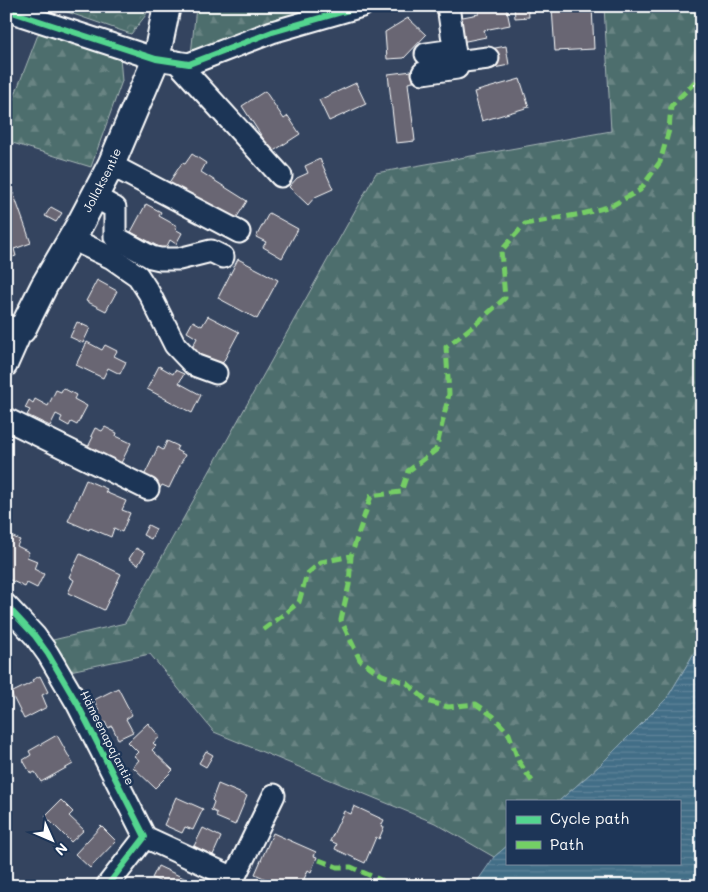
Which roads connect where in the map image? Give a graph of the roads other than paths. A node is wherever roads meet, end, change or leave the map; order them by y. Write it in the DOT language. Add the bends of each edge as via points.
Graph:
graph roads {
  1 [pos="167,6"];
  2 [pos="362,6"];
  3 [pos="448,6"];
  4 [pos="6,10"];
  5 [pos="455,56"];
  6 [pos="488,58"];
  7 [pos="166,61"];
  8 [pos="424,63"];
  9 [pos="111,165"];
  10 [pos="282,176"];
  11 [pos="94,197"];
  12 [pos="239,232"];
  13 [pos="72,239"];
  14 [pos="223,257"];
  15 [pos="14,328"];
  16 [pos="6,366"];
  17 [pos="216,373"];
  18 [pos="6,419"];
  19 [pos="148,488"];
  20 [pos="6,605"];
  21 [pos="274,795"];
  22 [pos="144,837"];
  23 [pos="232,882"];
  24 [pos="107,886"];
  1 -- 7 [label="main road, Jollaksentie"];
  2 -- 7 [label="street" via="272,32 189,64"];
  3 -- 5 [label="street"];
  4 -- 7 [label="street"];
  5 -- 6 [label="street"];
  5 -- 8 [label="street"];
  7 -- 9 [label="main road, Jollaksentie"];
  7 -- 10 [label="street"];
  9 -- 11 [label="main road, Jollaksentie"];
  9 -- 12 [label="street"];
  11 -- 13 [label="main road, Jollaksentie"];
  11 -- 14 [label="street" via="116,208 115,237 150,257 179,260 211,251"];
  13 -- 15 [label="main road, Jollaksentie"];
  13 -- 17 [label="street" via="112,258 138,276 176,345 194,365"];
  15 -- 16 [label="street"];
  18 -- 19 [label="street"];
  20 -- 22 [label="street, Hämeenapajantie" via="48,654 78,705"];
  21 -- 23 [label="street"];
  22 -- 23 [label="street"];
  22 -- 24 [label="street"];
}
